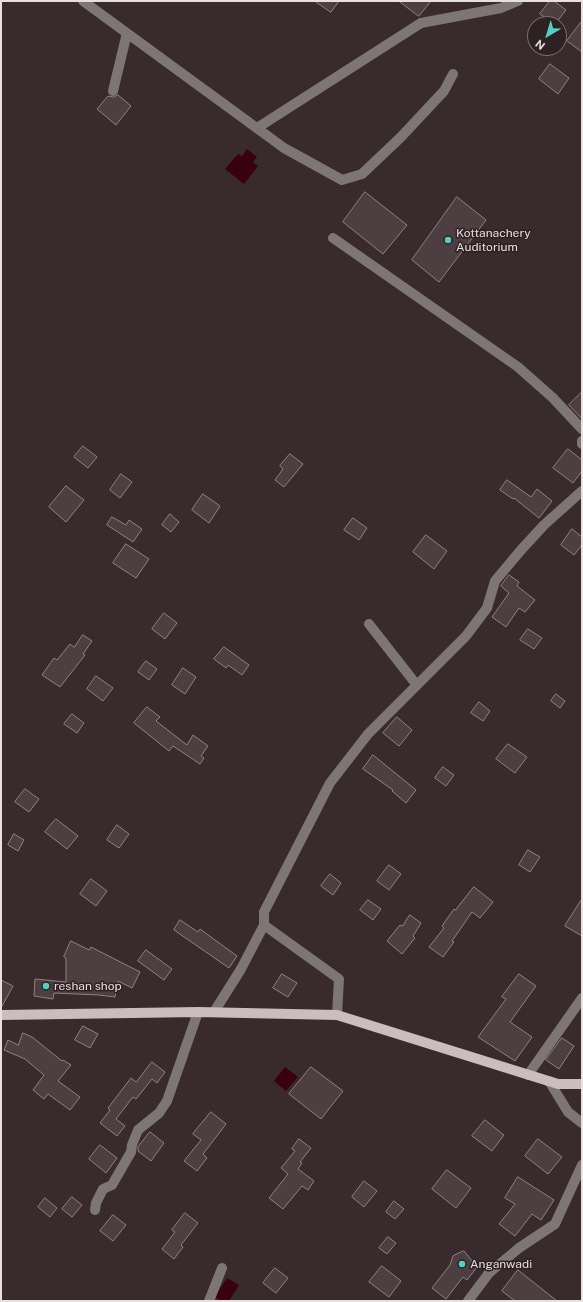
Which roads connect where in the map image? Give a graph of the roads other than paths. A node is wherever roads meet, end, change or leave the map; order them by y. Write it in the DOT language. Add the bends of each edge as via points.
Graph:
graph roads {
  1 [pos="83,1"];
  2 [pos="518,1"];
  3 [pos="127,33"];
  4 [pos="453,74"];
  5 [pos="113,91"];
  6 [pos="257,128"];
  7 [pos="334,238"];
  8 [pos="582,428"];
  9 [pos="582,491"];
  10 [pos="369,624"];
  11 [pos="416,684"];
  12 [pos="264,925"];
  13 [pos="582,998"];
  14 [pos="198,1012"];
  15 [pos="214,1012"];
  16 [pos="1,1015"];
  17 [pos="337,1015"];
  18 [pos="528,1075"];
  19 [pos="549,1081"];
  20 [pos="582,1084"];
  21 [pos="582,1123"];
  22 [pos="582,1165"];
  23 [pos="95,1210"];
  24 [pos="222,1268"];
  25 [pos="209,1301"];
  26 [pos="468,1301"];
  1 -- 3 [label="street"];
  2 -- 6 [label="street" via="501,8 421,23"];
  3 -- 5 [label="street"];
  3 -- 6 [label="street"];
  4 -- 6 [label="street" via="444,91 401,137 362,174 342,180 284,148"];
  7 -- 8 [label="street" via="518,367"];
  9 -- 11 [label="street" via="521,550 495,581 487,608 466,636"];
  10 -- 11 [label="street"];
  11 -- 12 [label="street" via="368,734 330,783 264,912"];
  12 -- 15 [label="street"];
  12 -- 17 [label="street" via="339,979"];
  13 -- 18 [label="street"];
  14 -- 15 [label="main road"];
  14 -- 16 [label="main road"];
  14 -- 23 [label="street" via="167,1101 159,1114 138,1130 131,1152 112,1185 103,1189"];
  15 -- 17 [label="main road"];
  17 -- 18 [label="main road"];
  18 -- 19 [label="main road"];
  19 -- 20 [label="main road" via="558,1084"];
  19 -- 21 [label="street" via="568,1112"];
  22 -- 26 [label="street" via="555,1224 519,1248 489,1273"];
  24 -- 25 [label="street"];
}
